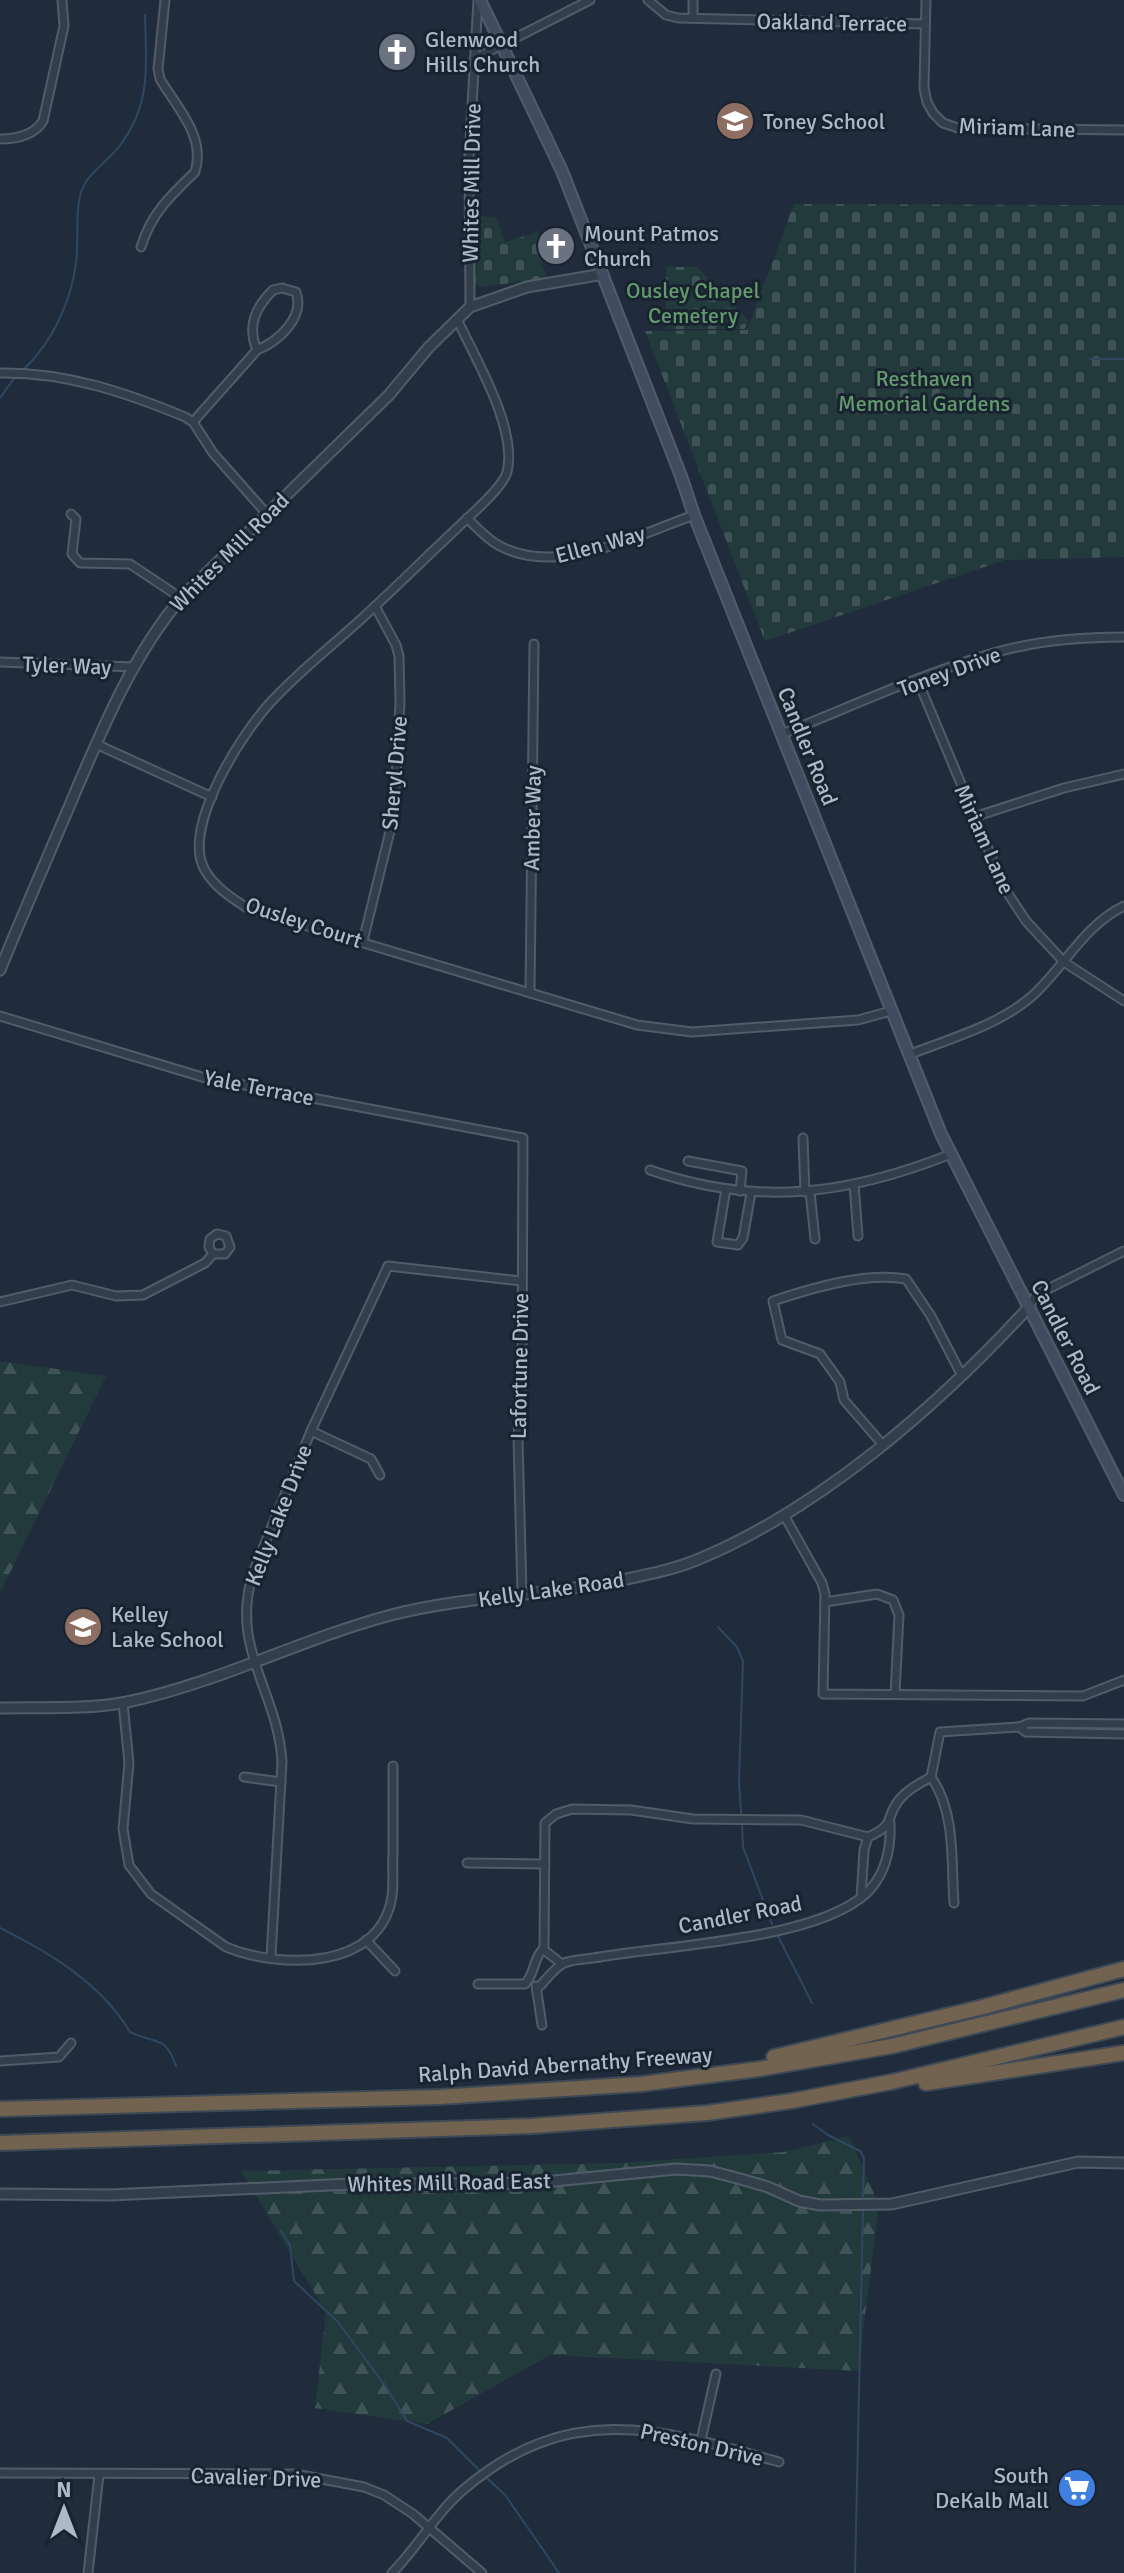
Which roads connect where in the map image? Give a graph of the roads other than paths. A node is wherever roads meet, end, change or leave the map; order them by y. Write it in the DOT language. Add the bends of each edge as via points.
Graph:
graph roads {
  1 [pos="62,0"];
  2 [pos="165,0"];
  3 [pos="479,0"];
  4 [pos="590,0"];
  5 [pos="648,0"];
  6 [pos="693,0"];
  7 [pos="926,0"];
  8 [pos="693,18"];
  9 [pos="925,24"];
  10 [pos="500,44"];
  11 [pos="474,59"];
  12 [pos="1124,130"];
  13 [pos="0,139"];
  14 [pos="141,247"];
  15 [pos="603,274"];
  16 [pos="470,307"];
  17 [pos="457,319"];
  18 [pos="257,350"];
  19 [pos="0,373"];
  20 [pos="193,422"];
  21 [pos="266,513"];
  22 [pos="71,514"];
  23 [pos="694,515"];
  24 [pos="467,518"];
  25 [pos="181,598"];
  26 [pos="375,606"];
  27 [pos="1124,637"];
  28 [pos="534,644"];
  29 [pos="0,662"];
  30 [pos="134,667"];
  31 [pos="918,681"];
  32 [pos="782,734"];
  33 [pos="96,744"];
  34 [pos="1124,774"];
  35 [pos="212,797"];
  36 [pos="974,817"];
  37 [pos="1124,906"];
  38 [pos="363,941"];
  39 [pos="1064,962"];
  40 [pos="0,970"];
  41 [pos="530,993"];
  42 [pos="1124,1001"];
  43 [pos="891,1011"];
  44 [pos="0,1016"];
  45 [pos="908,1055"];
  46 [pos="523,1138"];
  47 [pos="803,1138"];
  48 [pos="951,1154"];
  49 [pos="688,1161"];
  50 [pos="650,1170"];
  51 [pos="854,1184"];
  52 [pos="726,1189"];
  53 [pos="740,1191"];
  54 [pos="808,1192"];
  55 [pos="751,1193"];
  56 [pos="858,1236"];
  57 [pos="815,1239"];
  58 [pos="1124,1251"];
  59 [pos="213,1254"];
  60 [pos="521,1281"];
  61 [pos="0,1302"];
  62 [pos="1028,1308"];
  63 [pos="961,1374"];
  64 [pos="311,1431"];
  65 [pos="883,1445"];
  66 [pos="380,1475"];
  67 [pos="1124,1495"];
  68 [pos="784,1515"];
  69 [pos="522,1594"];
  70 [pos="825,1602"];
  71 [pos="253,1663"];
  72 [pos="1124,1680"];
  73 [pos="895,1694"];
  74 [pos="123,1703"];
  75 [pos="0,1708"];
  76 [pos="1124,1724"];
  77 [pos="1019,1727"];
  78 [pos="1124,1734"];
  79 [pos="393,1766"];
  80 [pos="244,1777"];
  81 [pos="931,1777"];
  82 [pos="281,1782"];
  83 [pos="890,1823"];
  84 [pos="868,1837"];
  85 [pos="467,1863"];
  86 [pos="545,1864"];
  87 [pos="861,1898"];
  88 [pos="954,1903"];
  89 [pos="366,1940"];
  90 [pos="544,1948"];
  91 [pos="271,1957"];
  92 [pos="562,1964"];
  93 [pos="1124,1969"];
  94 [pos="395,1971"];
  95 [pos="530,1978"];
  96 [pos="478,1984"];
  97 [pos="538,1988"];
  98 [pos="1124,1990"];
  99 [pos="542,2025"];
  100 [pos="1124,2027"];
  101 [pos="71,2043"];
  102 [pos="1124,2053"];
  103 [pos="0,2061"];
  104 [pos="641,2084"];
  105 [pos="791,2101"];
  106 [pos="0,2109"];
  107 [pos="0,2143"];
  108 [pos="1124,2163"];
  109 [pos="0,2194"];
  110 [pos="716,2374"];
  111 [pos="701,2440"];
  112 [pos="779,2462"];
  113 [pos="0,2473"];
  114 [pos="99,2475"];
  115 [pos="428,2529"];
  116 [pos="88,2573"];
  117 [pos="392,2573"];
  118 [pos="482,2573"];
  1 -- 13 [label="street" via="64,26 43,121 28,134"];
  2 -- 14 [label="street" via="160,79 194,133 198,163 156,212"];
  3 -- 10 [label="main road, Candler Road"];
  3 -- 11 [label="street, Whites Mill Drive"];
  4 -- 10 [label="street"];
  5 -- 8 [label="street, Oakland Terrace" via="666,15"];
  6 -- 8 [label="street"];
  7 -- 9 [label="street, Miriam Lane"];
  8 -- 9 [label="street, Oakland Terrace"];
  9 -- 12 [label="street, Miriam Lane" via="924,88 927,102 943,123 980,129"];
  10 -- 11 [label="street"];
  10 -- 15 [label="main road, Candler Road" via="562,171"];
  11 -- 16 [label="street, Whites Mill Drive"];
  15 -- 16 [label="street, Whites Mill Road" via="527,287"];
  15 -- 23 [label="main road, Candler Road"];
  16 -- 17 [label="street, Whites Mill Road"];
  17 -- 21 [label="street, Whites Mill Road" via="389,395"];
  17 -- 24 [label="street, Ousley Court" via="502,419 508,454 506,477"];
  18 -- 18 [label="street" via="252,323 259,308 273,290 296,292 296,316"];
  18 -- 20 [label="street"];
  19 -- 20 [label="street" via="60,377 117,390"];
  20 -- 21 [label="street"];
  21 -- 25 [label="street, Whites Mill Road"];
  22 -- 25 [label="street" via="76,519 72,554 80,563 134,565"];
  23 -- 24 [label="street, Ellen Way" via="550,559 498,546"];
  23 -- 32 [label="main road, Candler Road"];
  24 -- 26 [label="street, Ousley Court"];
  25 -- 30 [label="street, Whites Mill Road" via="155,629"];
  26 -- 35 [label="street, Ousley Court" via="268,705 240,741"];
  26 -- 38 [label="street, Sheryl Drive" via="396,645 400,702 394,815"];
  27 -- 31 [label="street, Toney Drive" via="1036,643"];
  28 -- 41 [label="street, Amber Way"];
  29 -- 30 [label="street, Tyler Way"];
  30 -- 33 [label="street, Whites Mill Road"];
  31 -- 32 [label="street, Toney Drive"];
  31 -- 36 [label="street, Miriam Lane"];
  32 -- 43 [label="main road, Candler Road"];
  33 -- 35 [label="street"];
  33 -- 40 [label="street, Whites Mill Road"];
  34 -- 36 [label="street"];
  35 -- 38 [label="street, Ousley Court" via="200,849 205,871 224,892 247,908"];
  36 -- 39 [label="street, Miriam Lane" via="1005,889"];
  37 -- 39 [label="street" via="1096,926"];
  38 -- 41 [label="street, Ousley Court"];
  39 -- 42 [label="street, Miriam Lane"];
  39 -- 45 [label="street" via="1010,1013"];
  41 -- 43 [label="street, Ousley Court" via="668,1031 858,1020"];
  43 -- 45 [label="main road, Candler Road"];
  44 -- 46 [label="street, Yale Terrace" via="202,1077"];
  45 -- 48 [label="main road, Candler Road"];
  46 -- 60 [label="street, Lafortune Drive"];
  47 -- 54 [label="street"];
  48 -- 51 [label="street"];
  48 -- 62 [label="main road, Candler Road"];
  49 -- 53 [label="street" via="742,1171"];
  50 -- 52 [label="street"];
  51 -- 54 [label="street"];
  51 -- 56 [label="street"];
  52 -- 53 [label="street"];
  52 -- 55 [label="street" via="717,1242 738,1245 743,1238"];
  53 -- 55 [label="street"];
  54 -- 55 [label="street"];
  54 -- 57 [label="street"];
  58 -- 62 [label="street" via="1036,1295"];
  59 -- 61 [label="street" via="143,1295 116,1296 72,1285"];
  60 -- 64 [label="street, Kelly Lake Drive" via="388,1266"];
  60 -- 69 [label="street, Lafortune Drive"];
  62 -- 63 [label="street, Kelly Lake Road"];
  62 -- 67 [label="main road, Candler Road"];
  63 -- 65 [label="street, Kelly Lake Road"];
  63 -- 65 [label="street" via="906,1279 886,1276 773,1301 782,1340 820,1354 840,1382 844,1400"];
  64 -- 66 [label="street" via="371,1459"];
  64 -- 71 [label="street, Kelly Lake Drive" via="248,1590 246,1620"];
  65 -- 68 [label="street, Kelly Lake Road"];
  68 -- 69 [label="street, Kelly Lake Road" via="679,1566 614,1582"];
  68 -- 70 [label="street" via="822,1583"];
  69 -- 71 [label="street, Kelly Lake Road" via="390,1615"];
  70 -- 73 [label="street" via="823,1694"];
  70 -- 73 [label="street" via="877,1594 893,1600 899,1615"];
  71 -- 74 [label="street, Kelly Lake Road"];
  71 -- 82 [label="street, Kelly Lake Drive" via="281,1737"];
  72 -- 73 [label="street" via="1083,1696"];
  74 -- 75 [label="street, Kelly Lake Road"];
  74 -- 91 [label="street" via="129,1763 123,1829 135,1876 151,1894 226,1947"];
  76 -- 77 [label="street"];
  77 -- 78 [label="street" via="1026,1732"];
  77 -- 81 [label="street" via="940,1732"];
  79 -- 89 [label="street" via="392,1896 385,1919"];
  80 -- 82 [label="street"];
  81 -- 83 [label="street" via="897,1802"];
  81 -- 88 [label="street" via="947,1809"];
  82 -- 91 [label="street, Kelly Lake Drive"];
  83 -- 84 [label="street"];
  83 -- 87 [label="street" via="888,1857"];
  84 -- 86 [label="street" via="801,1820 693,1819 572,1809 545,1823"];
  84 -- 87 [label="street"];
  85 -- 86 [label="street"];
  86 -- 90 [label="street"];
  87 -- 92 [label="street, Candler Road" via="809,1924"];
  89 -- 91 [label="street" via="326,1959"];
  89 -- 94 [label="street"];
  90 -- 92 [label="street"];
  90 -- 95 [label="street"];
  92 -- 97 [label="street"];
  93 -- 104 [label="highway" via="768,2059"];
  95 -- 96 [label="street" via="522,1985"];
  95 -- 97 [label="street"];
  97 -- 99 [label="street"];
  98 -- 104 [label="highway, Ralph David Abernathy Freeway" via="892,2046"];
  100 -- 105 [label="highway"];
  101 -- 103 [label="street" via="59,2057"];
  102 -- 105 [label="highway"];
  104 -- 106 [label="highway, Ralph David Abernathy Freeway" via="439,2097"];
  105 -- 107 [label="highway" via="532,2126"];
  108 -- 109 [label="street, Whites Mill Road East" via="1078,2162 892,2204 820,2205 710,2171 676,2169 493,2184"];
  110 -- 111 [label="street"];
  111 -- 112 [label="street, Preston Drive"];
  111 -- 115 [label="street, Preston Drive" via="664,2431 597,2428 545,2440 463,2490"];
  113 -- 114 [label="street, Cavalier Drive"];
  114 -- 115 [label="street, Cavalier Drive" via="295,2474 384,2495"];
  114 -- 116 [label="street"];
  115 -- 117 [label="street, Preston Drive"];
  115 -- 118 [label="street, Cavalier Drive"];
}
